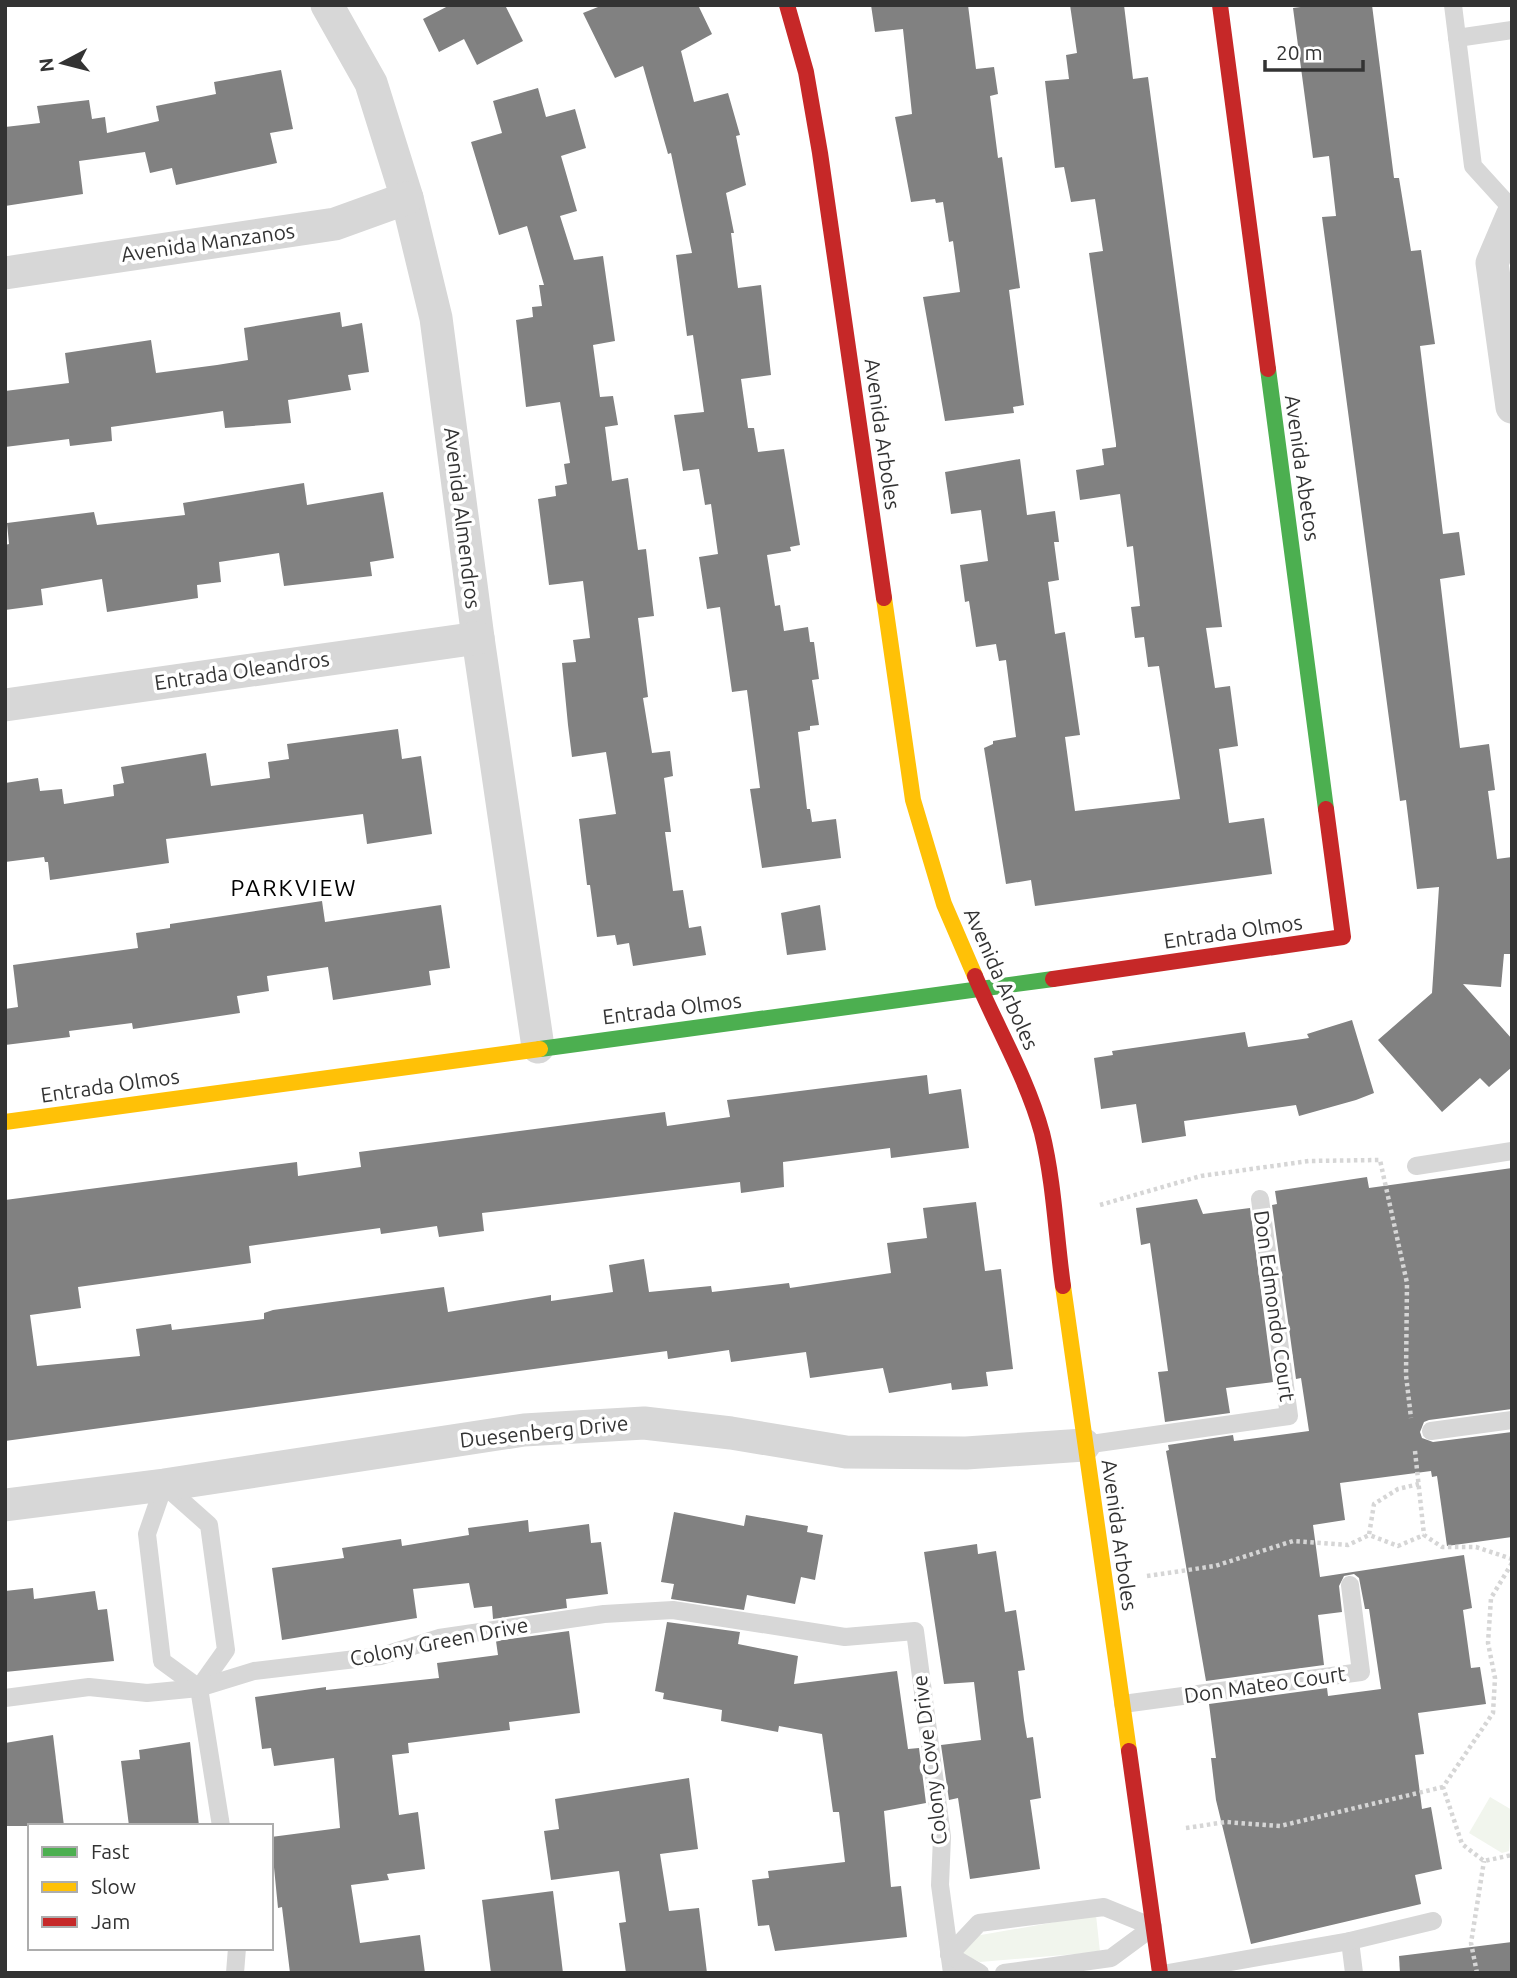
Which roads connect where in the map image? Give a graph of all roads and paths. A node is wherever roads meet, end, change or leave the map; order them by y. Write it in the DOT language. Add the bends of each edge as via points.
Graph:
graph roads {
  1 [pos="327,5"];
  2 [pos="787,5"];
  3 [pos="1220,5"];
  4 [pos="1453,5"];
  5 [pos="1512,30"];
  6 [pos="1457,38"];
  7 [pos="407,198"];
  8 [pos="1512,209"];
  9 [pos="1512,216"];
  10 [pos="5,273"];
  11 [pos="1508,359"];
  12 [pos="1512,407"];
  13 [pos="478,638"];
  14 [pos="5,705"];
  15 [pos="1343,937"];
  16 [pos="983,990"];
  17 [pos="538,1047"];
  18 [pos="5,1122"];
  19 [pos="1512,1151"];
  20 [pos="1416,1166"];
  21 [pos="1260,1199"];
  22 [pos="1100,1205"];
  23 [pos="1512,1420"];
  24 [pos="1412,1430"];
  25 [pos="1431,1431"];
  26 [pos="1414,1444"];
  27 [pos="1084,1445"];
  28 [pos="1419,1484"];
  29 [pos="164,1485"];
  30 [pos="5,1505"];
  31 [pos="1369,1535"];
  32 [pos="1424,1535"];
  33 [pos="1512,1561"];
  34 [pos="1147,1576"];
  35 [pos="1350,1585"];
  36 [pos="915,1631"];
  37 [pos="199,1688"];
  38 [pos="5,1698"];
  39 [pos="1123,1704"];
  40 [pos="1443,1787"];
  41 [pos="221,1824"];
  42 [pos="1186,1828"];
  43 [pos="1512,1855"];
  44 [pos="1484,1861"];
  45 [pos="1433,1921"];
  46 [pos="1153,1927"];
  47 [pos="1350,1941"];
  48 [pos="237,1950"];
  49 [pos="950,1964"];
  50 [pos="235,1973"];
  51 [pos="980,1973"];
  52 [pos="1004,1973"];
  53 [pos="1160,1973"];
  54 [pos="1168,1973"];
  55 [pos="1354,1973"];
  56 [pos="1477,1973"];
  1 -- 7 [label="street, Avenida Almendros" via="371,83"];
  2 -- 16 [label="street, Avenida Arboles" via="806,72 820,153 914,800 944,904"];
  3 -- 15 [label="street, Avenida Abetos"];
  4 -- 6 [label="lane"];
  5 -- 6 [label="lane"];
  6 -- 8 [label="lane" via="1473,166"];
  7 -- 10 [label="street, Avenida Manzanos" via="335,224"];
  7 -- 13 [label="street, Avenida Almendros" via="436,318"];
  9 -- 11 [label="street" via="1492,263"];
  11 -- 12 [label="street"];
  13 -- 14 [label="street, Entrada Oleandros"];
  13 -- 17 [label="street, Avenida Almendros"];
  15 -- 16 [label="street, Entrada Olmos"];
  16 -- 17 [label="street, Entrada Olmos"];
  16 -- 27 [label="street, Avenida Arboles" via="1024,1079 1042,1134"];
  17 -- 18 [label="street, Entrada Olmos"];
  19 -- 20 [label="lane"];
  21 -- 27 [label="lane, Don Edmondo Court" via="1289,1416"];
  22 -- 24 [label="path" via="1201,1176 1309,1161 1380,1160 1407,1283 1406,1375"];
  23 -- 25 [label="lane"];
  26 -- 28 [label="path"];
  27 -- 29 [label="street, Duesenberg Drive" via="966,1453 846,1452 644,1423 524,1430"];
  27 -- 39 [label="street, Avenida Arboles"];
  28 -- 31 [label="path" via="1398,1489 1374,1504"];
  28 -- 32 [label="path"];
  29 -- 30 [label="street, Duesenberg Drive"];
  29 -- 37 [label="lane" via="147,1534 162,1661"];
  29 -- 37 [label="lane" via="209,1525 226,1650"];
  31 -- 32 [label="path" via="1398,1546"];
  31 -- 34 [label="path" via="1348,1545 1293,1541 1214,1566"];
  32 -- 33 [label="path" via="1442,1547 1476,1547"];
  33 -- 40 [label="path" via="1491,1598 1488,1643 1495,1678 1493,1713"];
  35 -- 39 [label="lane, Don Mateo Court" via="1361,1672"];
  36 -- 37 [label="lane, Colony Green Drive" via="845,1637 673,1610 604,1614 439,1638 381,1656 254,1671"];
  36 -- 49 [label="lane, Colony Cove Drive" via="942,1837 940,1885"];
  37 -- 38 [label="lane, Colony Green Drive" via="147,1693 89,1687"];
  37 -- 41 [label="lane"];
  39 -- 46 [label="street, Avenida Arboles"];
  40 -- 42 [label="path" via="1280,1826 1226,1822"];
  40 -- 44 [label="path" via="1462,1844"];
  43 -- 44 [label="path"];
  44 -- 56 [label="path" via="1471,1943"];
  45 -- 47 [label="lane"];
  46 -- 49 [label="lane" via="1104,1907 979,1923"];
  46 -- 52 [label="lane" via="1111,1958"];
  46 -- 53 [label="street, Avenida Arboles"];
  47 -- 54 [label="lane"];
  47 -- 55 [label="lane"];
  48 -- 50 [label="lane"];
  49 -- 51 [label="lane"];
}
